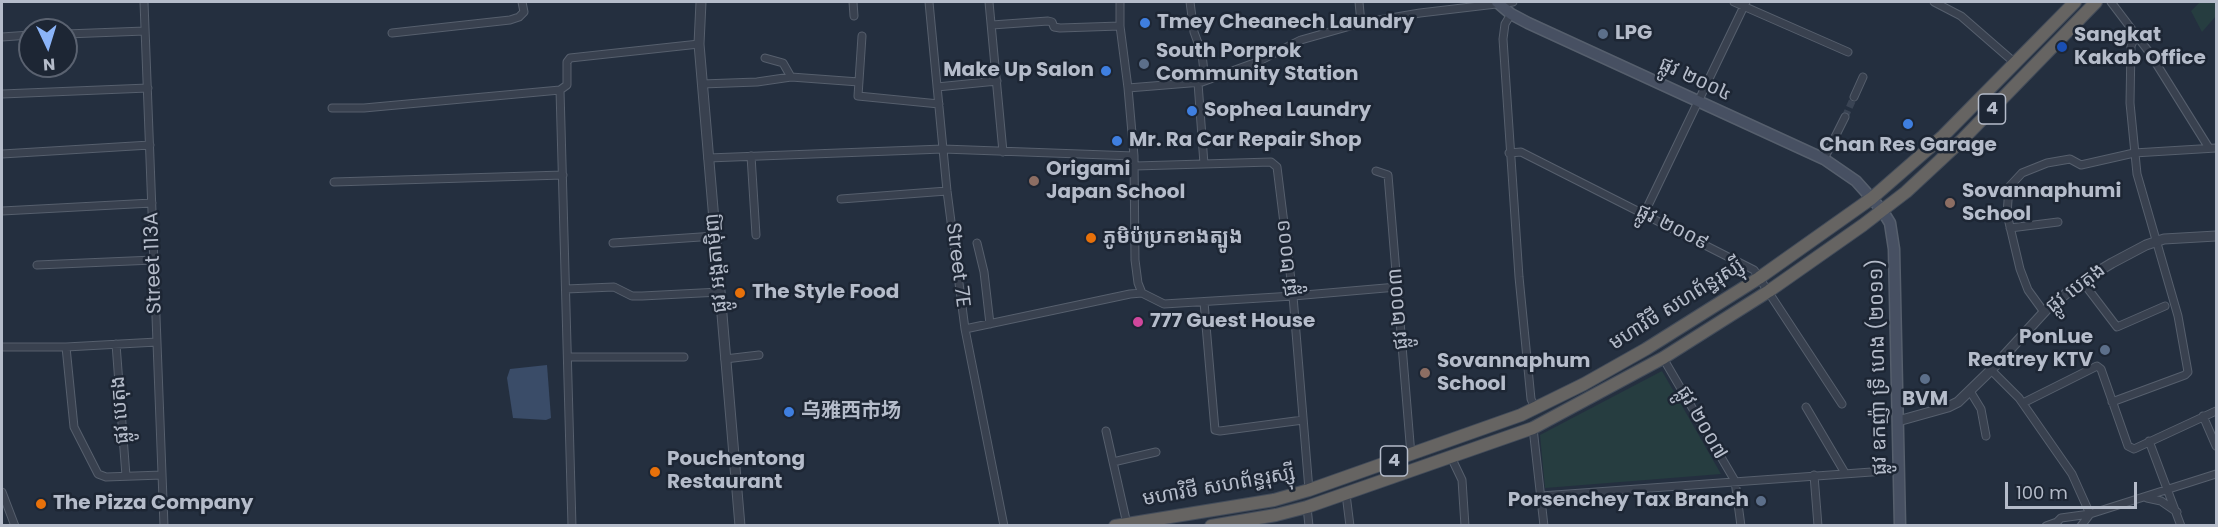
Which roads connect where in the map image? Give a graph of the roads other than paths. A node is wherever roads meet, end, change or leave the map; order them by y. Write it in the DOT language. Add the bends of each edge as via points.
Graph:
graph roads {
  1 [pos="144,2"];
  2 [pos="522,2"];
  3 [pos="701,2"];
  4 [pos="853,2"];
  5 [pos="929,2"];
  6 [pos="989,2"];
  7 [pos="1119,2"];
  8 [pos="1190,2"];
  9 [pos="1359,2"];
  10 [pos="1513,2"];
  11 [pos="1734,2"];
  12 [pos="1934,2"];
  13 [pos="2075,2"];
  14 [pos="2096,2"];
  15 [pos="2111,2"];
  16 [pos="1499,3"];
  17 [pos="1745,4"];
  18 [pos="1511,14"];
  19 [pos="854,16"];
  20 [pos="1361,23"];
  21 [pos="992,25"];
  22 [pos="1120,26"];
  23 [pos="145,31"];
  24 [pos="392,33"];
  25 [pos="78,34"];
  26 [pos="2136,34"];
  27 [pos="18,36"];
  28 [pos="862,36"];
  29 [pos="2,37"];
  30 [pos="699,44"];
  31 [pos="1848,52"];
  32 [pos="765,58"];
  33 [pos="2015,63"];
  34 [pos="791,77"];
  35 [pos="1863,77"];
  36 [pos="997,81"];
  37 [pos="859,82"];
  38 [pos="1202,82"];
  39 [pos="702,84"];
  40 [pos="937,87"];
  41 [pos="148,88"];
  42 [pos="1128,88"];
  43 [pos="561,90"];
  44 [pos="2,94"];
  45 [pos="1854,97"];
  46 [pos="1699,102"];
  47 [pos="939,104"];
  48 [pos="332,108"];
  49 [pos="1845,117"];
  50 [pos="150,146"];
  51 [pos="2213,148"];
  52 [pos="943,149"];
  53 [pos="1003,152"];
  54 [pos="2,153"];
  55 [pos="1509,153"];
  56 [pos="2134,153"];
  57 [pos="751,156"];
  58 [pos="1134,156"];
  59 [pos="708,158"];
  60 [pos="1824,159"];
  61 [pos="1204,164"];
  62 [pos="1135,166"];
  63 [pos="1376,171"];
  64 [pos="563,176"];
  65 [pos="334,182"];
  66 [pos="947,191"];
  67 [pos="841,198"];
  68 [pos="1872,198"];
  69 [pos="152,203"];
  70 [pos="1882,210"];
  71 [pos="2,211"];
  72 [pos="1644,214"];
  73 [pos="2058,222"];
  74 [pos="2010,228"];
  75 [pos="756,235"];
  76 [pos="715,236"];
  77 [pos="2217,236"];
  78 [pos="2156,241"];
  79 [pos="613,243"];
  80 [pos="976,243"];
  81 [pos="154,260"];
  82 [pos="37,265"];
  83 [pos="1759,278"];
  84 [pos="2082,281"];
  85 [pos="1397,287"];
  86 [pos="566,289"];
  87 [pos="1769,291"];
  88 [pos="720,292"];
  89 [pos="1142,293"];
  90 [pos="1293,296"];
  91 [pos="1204,302"];
  92 [pos="2165,306"];
  93 [pos="2044,312"];
  94 [pos="990,324"];
  95 [pos="965,329"];
  96 [pos="157,342"];
  97 [pos="116,344"];
  98 [pos="2,347"];
  99 [pos="66,348"];
  100 [pos="759,355"];
  101 [pos="568,357"];
  102 [pos="684,357"];
  103 [pos="1663,358"];
  104 [pos="726,359"];
  105 [pos="1991,370"];
  106 [pos="1970,391"];
  107 [pos="2112,402"];
  108 [pos="2023,403"];
  109 [pos="1842,404"];
  110 [pos="1806,407"];
  111 [pos="1535,408"];
  112 [pos="2217,411"];
  113 [pos="2203,416"];
  114 [pos="1303,420"];
  115 [pos="1898,421"];
  116 [pos="1533,428"];
  117 [pos="1106,431"];
  118 [pos="1986,436"];
  119 [pos="2150,441"];
  120 [pos="2217,446"];
  121 [pos="1156,452"];
  122 [pos="1411,455"];
  123 [pos="1451,457"];
  124 [pos="1113,462"];
  125 [pos="1899,470"];
  126 [pos="1845,473"];
  127 [pos="2217,474"];
  128 [pos="162,475"];
  129 [pos="126,476"];
  130 [pos="1814,476"];
  131 [pos="1735,481"];
  132 [pos="1309,490"];
  133 [pos="2169,490"];
  134 [pos="2,492"];
  135 [pos="1346,494"];
  136 [pos="1541,496"];
  137 [pos="2143,498"];
  138 [pos="1307,507"];
  139 [pos="2176,512"];
  140 [pos="2090,514"];
  141 [pos="2057,524"];
  142 [pos="15,525"];
  143 [pos="164,525"];
  144 [pos="572,525"];
  145 [pos="740,525"];
  146 [pos="1004,525"];
  147 [pos="1121,525"];
  148 [pos="1211,525"];
  149 [pos="1309,525"];
  150 [pos="1350,525"];
  151 [pos="1465,525"];
  152 [pos="1544,525"];
  153 [pos="1741,525"];
  154 [pos="1818,525"];
  155 [pos="1900,525"];
  156 [pos="2046,525"];
  157 [pos="2081,525"];
  158 [pos="2181,525"];
  1 -- 23 [label="street, Street 113A"];
  2 -- 24 [label="street" via="524,12 510,20"];
  3 -- 30 [label="street, ផ្លូវ អង្តតាម៉ិញ"];
  4 -- 19 [label="street"];
  5 -- 40 [label="street, Street 7E"];
  6 -- 21 [label="street"];
  7 -- 22 [label="street"];
  8 -- 38 [label="street" via="1202,54"];
  9 -- 20 [label="street"];
  10 -- 16 [label="street"];
  11 -- 17 [label="street"];
  12 -- 33 [label="street" via="1960,16"];
  13 -- 33 [label="highway, មហាវិថី សហព័ន្ធរុស្ស៊ី / 4"];
  14 -- 70 [label="highway, មហាវិថី សហព័ន្ធរុស្ស៊ី / 4" via="1950,152"];
  15 -- 26 [label="street"];
  16 -- 18 [label="main road, ផ្លូវ ២០០៤"];
  16 -- 20 [label="street"];
  17 -- 31 [label="street"];
  17 -- 46 [label="street"];
  18 -- 46 [label="main road, ផ្លូវ ២០០៤"];
  18 -- 55 [label="street" via="1503,39"];
  20 -- 38 [label="street" via="1301,40 1257,63"];
  21 -- 22 [label="street" via="1048,21 1060,28"];
  21 -- 36 [label="street"];
  22 -- 42 [label="street"];
  23 -- 25 [label="street"];
  23 -- 41 [label="street, Street 113A"];
  26 -- 51 [label="street"];
  26 -- 56 [label="street" via="2131,46 2130,103"];
  27 -- 29 [label="street"];
  28 -- 37 [label="street"];
  30 -- 39 [label="street, ផ្លូវ អង្តតាម៉ិញ"];
  30 -- 43 [label="street" via="570,58 567,85"];
  32 -- 34 [label="street" via="783,63"];
  33 -- 68 [label="highway, មហាវិថី សហព័ន្ធរុស្ស៊ី / 4" via="1943,136"];
  34 -- 37 [label="street"];
  34 -- 39 [label="street"];
  35 -- 45 [label="street"];
  36 -- 40 [label="street"];
  36 -- 53 [label="street"];
  37 -- 47 [label="street" via="858,96"];
  38 -- 42 [label="street"];
  38 -- 61 [label="street"];
  39 -- 59 [label="street, ផ្លូវ អង្តតាម៉ិញ"];
  40 -- 47 [label="street, Street 7E"];
  41 -- 44 [label="street"];
  41 -- 50 [label="street, Street 113A"];
  42 -- 58 [label="street"];
  43 -- 48 [label="street"];
  43 -- 64 [label="street"];
  46 -- 60 [label="main road, ផ្លូវ ២០០៤"];
  46 -- 72 [label="street"];
  47 -- 52 [label="street, Street 7E"];
  49 -- 60 [label="street"];
  50 -- 54 [label="street"];
  50 -- 69 [label="street, Street 113A"];
  51 -- 56 [label="street"];
  52 -- 53 [label="street"];
  52 -- 57 [label="street"];
  52 -- 66 [label="street, Street 7E"];
  53 -- 58 [label="street"];
  55 -- 72 [label="street, ផ្លូវ ២០០៩" via="1521,152"];
  55 -- 111 [label="street" via="1531,399"];
  56 -- 74 [label="street" via="2081,165 2070,159 2047,163 2022,173 2008,188"];
  56 -- 78 [label="street"];
  57 -- 59 [label="street"];
  57 -- 75 [label="street"];
  58 -- 62 [label="street"];
  59 -- 76 [label="street, ផ្លូវ អង្តតាម៉ិញ"];
  60 -- 68 [label="main road, ផ្លូវ ២០០៤" via="1856,181"];
  61 -- 62 [label="street"];
  61 -- 90 [label="street, ផ្លូវ ២០០១" via="1271,162 1279,170"];
  62 -- 89 [label="street" via="1134,240"];
  63 -- 85 [label="street, ផ្លូវ ២០០៣" via="1388,175"];
  64 -- 65 [label="street"];
  64 -- 86 [label="street"];
  66 -- 67 [label="street"];
  66 -- 95 [label="street, Street 7E"];
  68 -- 70 [label="main road, ផ្លូវ ឧកញ៉ា ទ្រី ហេង (២០១១)"];
  68 -- 83 [label="highway, មហាវិថី សហព័ន្ធរុស្ស៊ី / 4"];
  69 -- 71 [label="street"];
  69 -- 81 [label="street, Street 113A"];
  70 -- 87 [label="highway, មហាវិថី សហព័ន្ធរុស្ស៊ី / 4"];
  70 -- 115 [label="main road, ផ្លូវ ឧកញ៉ា ទ្រី ហេង (២០១១)" via="1890,223 1894,249"];
  72 -- 83 [label="street, ផ្លូវ ២០០៩" via="1754,270"];
  73 -- 74 [label="street"];
  74 -- 93 [label="street" via="2028,290"];
  76 -- 79 [label="street"];
  76 -- 88 [label="street, ផ្លូវ អង្តតាម៉ិញ"];
  77 -- 78 [label="street, ផ្លូវ បេតុង"];
  78 -- 84 [label="street, ផ្លូវ បេតុង"];
  78 -- 107 [label="street" via="2178,316 2187,372"];
  80 -- 94 [label="street"];
  81 -- 82 [label="street"];
  81 -- 96 [label="street, Street 113A"];
  83 -- 87 [label="street, ផ្លូវ ២០០៩"];
  83 -- 111 [label="highway, មហាវិថី សហព័ន្ធរុស្ស៊ី / 4" via="1646,349"];
  84 -- 92 [label="street" via="2117,327"];
  84 -- 93 [label="street, ផ្លូវ បេតុង"];
  85 -- 90 [label="street"];
  85 -- 122 [label="street, ផ្លូវ ២០០៣"];
  86 -- 88 [label="street" via="614,287 632,296"];
  86 -- 101 [label="street"];
  87 -- 103 [label="highway, មហាវិថី សហព័ន្ធរុស្ស៊ី / 4"];
  87 -- 109 [label="street, ផ្លូវ ២០០៩"];
  88 -- 104 [label="street, ផ្លូវ អង្តតាម៉ិញ"];
  89 -- 91 [label="street" via="1164,304"];
  89 -- 94 [label="street"];
  90 -- 91 [label="street"];
  90 -- 114 [label="street, ផ្លូវ ២០០១"];
  91 -- 114 [label="street" via="1215,430"];
  93 -- 105 [label="street, ផ្លូវ បេតុង"];
  94 -- 95 [label="street"];
  95 -- 146 [label="street, Street 7E"];
  96 -- 97 [label="street"];
  96 -- 128 [label="street, Street 113A"];
  97 -- 99 [label="street"];
  97 -- 129 [label="street, ផ្លូវ បេតុង"];
  98 -- 99 [label="street"];
  99 -- 129 [label="street" via="77,436 98,474"];
  100 -- 104 [label="street"];
  101 -- 102 [label="street"];
  101 -- 144 [label="street"];
  103 -- 116 [label="highway, មហាវិថី សហព័ន្ធរុស្ស៊ី / 4"];
  103 -- 131 [label="street, ផ្លូវ ២០០៧"];
  104 -- 145 [label="street, ផ្លូវ អង្តតាម៉ិញ"];
  105 -- 106 [label="street, ផ្លូវ បេតុង"];
  105 -- 108 [label="street"];
  106 -- 115 [label="street, ផ្លូវ បេតុង" via="1948,407"];
  106 -- 118 [label="street" via="1981,409"];
  107 -- 108 [label="street" via="2097,366"];
  107 -- 119 [label="street" via="2128,446 2134,449"];
  108 -- 140 [label="street" via="2072,474"];
  110 -- 126 [label="street"];
  111 -- 122 [label="highway, មហាវិថី សហព័ន្ធរុស្ស៊ី / 4"];
  112 -- 113 [label="street"];
  113 -- 119 [label="street"];
  113 -- 120 [label="street"];
  114 -- 132 [label="street, ផ្លូវ ២០០១"];
  115 -- 125 [label="main road, ផ្លូវ ឧកញ៉ា ទ្រី ហេង (២០១១)"];
  116 -- 123 [label="highway, មហាវិថី សហព័ន្ធរុស្ស៊ី / 4"];
  116 -- 136 [label="street"];
  117 -- 124 [label="street"];
  119 -- 133 [label="street"];
  121 -- 124 [label="street"];
  122 -- 132 [label="highway, មហាវិថី សហព័ន្ធរុស្ស៊ី / 4"];
  123 -- 135 [label="highway, មហាវិថី សហព័ន្ធរុស្ស៊ី / 4"];
  123 -- 151 [label="street" via="1462,480"];
  124 -- 147 [label="street"];
  125 -- 126 [label="street"];
  125 -- 155 [label="main road, ផ្លូវ ឧកញ៉ា ទ្រី ហេង (២០១១)"];
  126 -- 130 [label="street"];
  127 -- 133 [label="street"];
  128 -- 129 [label="street"];
  128 -- 143 [label="street, Street 113A"];
  130 -- 131 [label="street"];
  130 -- 154 [label="street"];
  131 -- 136 [label="street"];
  131 -- 153 [label="street, ផ្លូវ ២០០៧"];
  132 -- 147 [label="highway, មហាវិថី សហព័ន្ធរុស្ស៊ី / 4" via="1274,500"];
  133 -- 137 [label="street"];
  133 -- 139 [label="street"];
  134 -- 142 [label="street"];
  135 -- 138 [label="highway, មហាវិថី សហព័ន្ធរុស្ស៊ី / 4"];
  135 -- 150 [label="street"];
  136 -- 152 [label="street"];
  137 -- 139 [label="street" via="2161,501"];
  137 -- 140 [label="street"];
  138 -- 148 [label="highway, មហាវិថី សហព័ន្ធរុស្ស៊ី / 4"];
  138 -- 149 [label="street"];
  139 -- 158 [label="street"];
  140 -- 141 [label="street" via="2061,518"];
  140 -- 157 [label="street"];
  141 -- 156 [label="street"];
}
